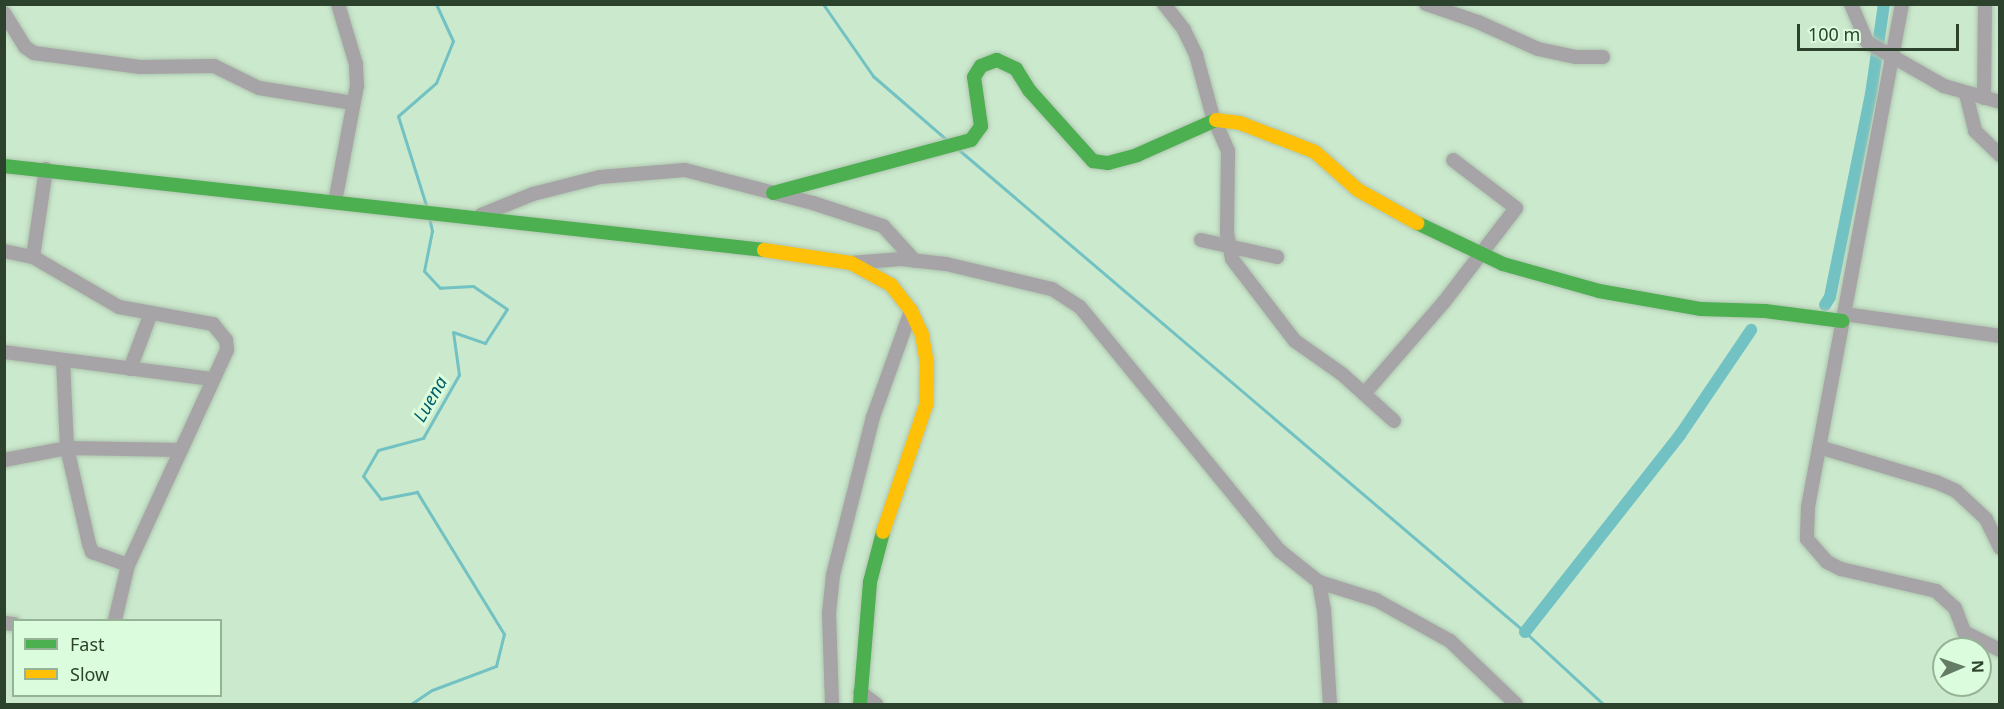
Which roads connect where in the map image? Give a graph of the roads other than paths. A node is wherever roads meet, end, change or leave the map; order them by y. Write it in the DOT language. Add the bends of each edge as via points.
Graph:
graph roads {
  1 [pos="338,4"];
  2 [pos="1164,4"];
  3 [pos="1426,4"];
  4 [pos="1851,4"];
  5 [pos="1902,4"];
  6 [pos="1985,4"];
  7 [pos="4,13"];
  8 [pos="1894,56"];
  9 [pos="1603,57"];
  10 [pos="1966,94"];
  11 [pos="1984,98"];
  12 [pos="2000,102"];
  13 [pos="353,103"];
  14 [pos="1215,120"];
  15 [pos="2000,155"];
  16 [pos="1453,160"];
  17 [pos="4,166"];
  18 [pos="46,169"];
  19 [pos="773,193"];
  20 [pos="335,202"];
  21 [pos="472,216"];
  22 [pos="1201,240"];
  23 [pos="1228,246"];
  24 [pos="4,251"];
  25 [pos="1480,255"];
  26 [pos="33,257"];
  27 [pos="1277,257"];
  28 [pos="915,261"];
  29 [pos="851,263"];
  30 [pos="911,311"];
  31 [pos="151,313"];
  32 [pos="1843,318"];
  33 [pos="2000,336"];
  34 [pos="4,352"];
  35 [pos="63,360"];
  36 [pos="130,369"];
  37 [pos="212,379"];
  38 [pos="1364,394"];
  39 [pos="1394,421"];
  40 [pos="1820,447"];
  41 [pos="67,448"];
  42 [pos="181,450"];
  43 [pos="4,460"];
  44 [pos="2000,548"];
  45 [pos="128,565"];
  46 [pos="1319,582"];
  47 [pos="115,619"];
  48 [pos="2000,650"];
  49 [pos="860,698"];
  50 [pos="832,705"];
  51 [pos="876,705"];
  52 [pos="1330,705"];
  53 [pos="1516,705"];
  1 -- 13 [label="street" via="356,64"];
  2 -- 14 [label="street" via="1184,30 1196,55"];
  3 -- 9 [label="street" via="1538,49 1576,57"];
  4 -- 8 [label="street" via="1867,42"];
  5 -- 8 [label="street"];
  6 -- 11 [label="street"];
  7 -- 13 [label="street" via="25,47 34,53 140,67 214,66 259,88"];
  8 -- 10 [label="street"];
  8 -- 32 [label="street"];
  10 -- 11 [label="street"];
  10 -- 15 [label="street" via="1975,131"];
  11 -- 12 [label="street"];
  13 -- 20 [label="street"];
  14 -- 19 [label="main road" via="1137,155 1108,163 1093,161 1029,90 1016,69 989,60 974,76 981,126 971,140"];
  14 -- 23 [label="street" via="1228,151"];
  14 -- 25 [label="main road" via="1240,123 1315,152 1358,190"];
  16 -- 25 [label="street" via="1516,208"];
  17 -- 18 [label="main road"];
  18 -- 20 [label="main road"];
  18 -- 26 [label="street"];
  19 -- 21 [label="street" via="685,170 600,177 533,194"];
  19 -- 28 [label="street" via="883,226"];
  20 -- 21 [label="main road"];
  21 -- 29 [label="main road"];
  22 -- 23 [label="street"];
  23 -- 27 [label="street"];
  23 -- 38 [label="street" via="1239,271 1286,331"];
  24 -- 26 [label="street"];
  25 -- 32 [label="main road" via="1627,297 1701,309"];
  25 -- 38 [label="street"];
  26 -- 31 [label="street" via="119,308"];
  28 -- 29 [label="street"];
  28 -- 46 [label="street" via="1018,279 1052,289 1080,307 1280,551"];
  29 -- 30 [label="main road" via="891,285"];
  30 -- 49 [label="main road" via="922,335 927,364 926,405 885,523 870,582"];
  30 -- 50 [label="street" via="873,417 832,575"];
  31 -- 36 [label="street"];
  31 -- 37 [label="street" via="213,324 222,331 227,351"];
  32 -- 33 [label="street"];
  32 -- 40 [label="street"];
  34 -- 35 [label="street"];
  35 -- 36 [label="street"];
  35 -- 41 [label="street"];
  36 -- 37 [label="street"];
  37 -- 42 [label="street"];
  38 -- 39 [label="street"];
  40 -- 44 [label="street" via="1956,491 1986,519"];
  40 -- 48 [label="street" via="1806,525 1814,550 1841,569 1936,591 1954,608 1964,632"];
  41 -- 42 [label="street"];
  41 -- 43 [label="street"];
  41 -- 45 [label="street" via="92,552"];
  42 -- 45 [label="street"];
  45 -- 47 [label="street"];
  46 -- 52 [label="street"];
  46 -- 53 [label="street" via="1376,600 1450,641"];
  49 -- 51 [label="street"];
}
